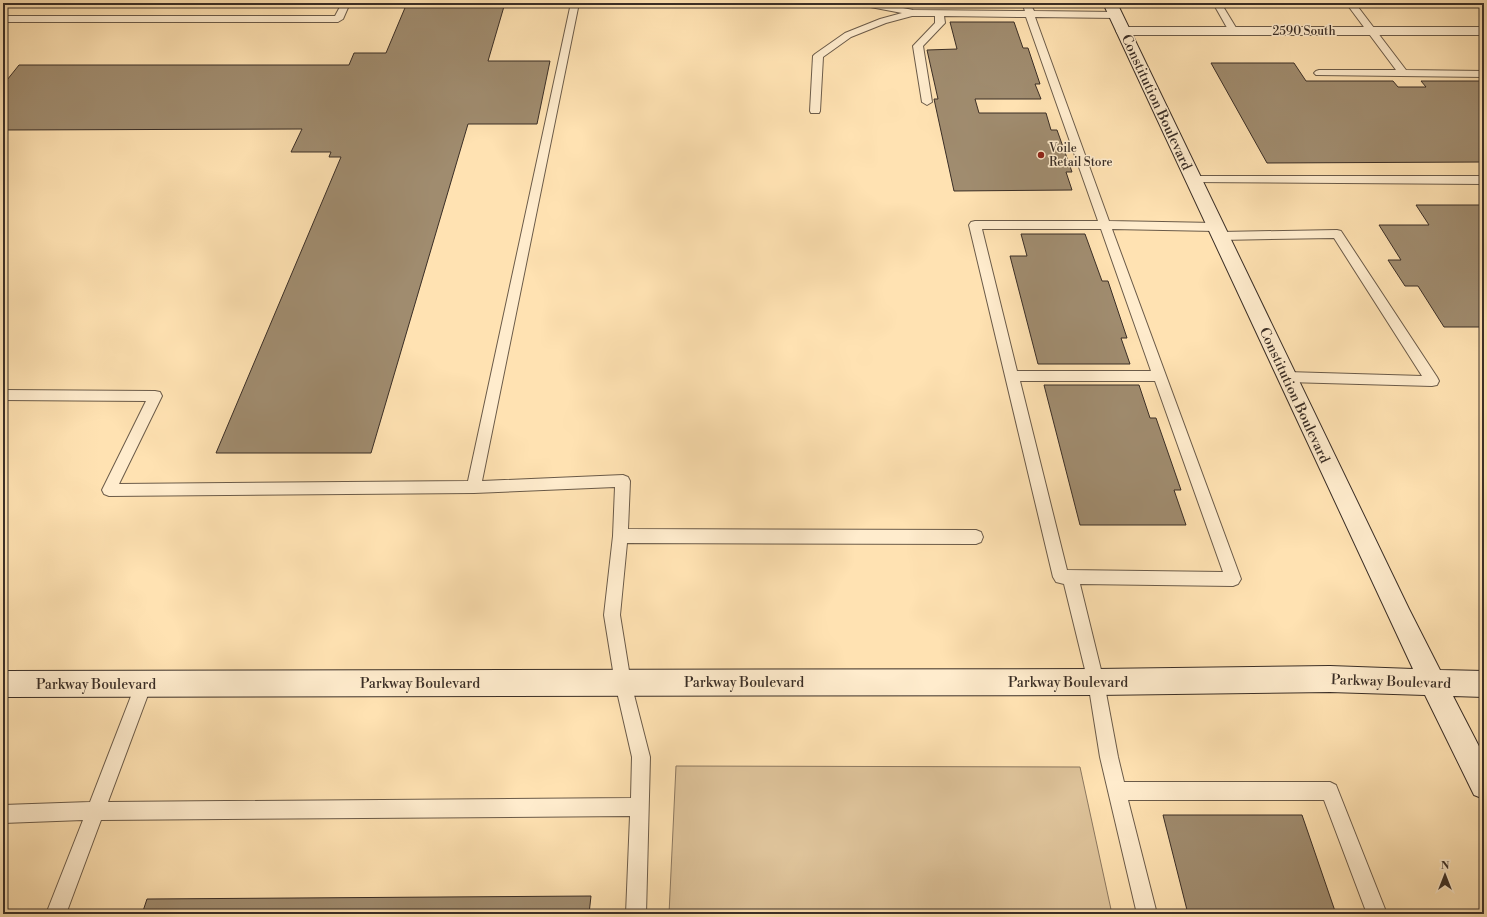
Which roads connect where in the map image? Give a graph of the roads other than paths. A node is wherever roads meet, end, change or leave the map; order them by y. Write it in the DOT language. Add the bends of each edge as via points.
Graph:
graph roads {
  1 [pos="346,3"];
  2 [pos="574,3"];
  3 [pos="865,3"];
  4 [pos="1026,3"];
  5 [pos="1217,3"];
  6 [pos="1350,3"];
  7 [pos="1113,9"];
  8 [pos="912,12"];
  9 [pos="939,13"];
  10 [pos="1030,14"];
  11 [pos="3,19"];
  12 [pos="1123,31"];
  13 [pos="1233,31"];
  14 [pos="1370,31"];
  15 [pos="1484,31"];
  16 [pos="1319,73"];
  17 [pos="1403,73"];
  18 [pos="1484,74"];
  19 [pos="927,102"];
  20 [pos="815,111"];
  21 [pos="1194,180"];
  22 [pos="1484,180"];
  23 [pos="1105,225"];
  24 [pos="1218,231"];
  25 [pos="1012,376"];
  26 [pos="1160,376"];
  27 [pos="1287,377"];
  28 [pos="3,395"];
  29 [pos="474,487"];
  30 [pos="620,536"];
  31 [pos="976,537"];
  32 [pos="1070,577"];
  33 [pos="1096,682"];
  34 [pos="623,683"];
  35 [pos="1433,683"];
  36 [pos="3,684"];
  37 [pos="144,684"];
  38 [pos="1484,684"];
  39 [pos="1484,786"];
  40 [pos="1117,791"];
  41 [pos="640,807"];
  42 [pos="95,811"];
  43 [pos="3,814"];
  44 [pos="56,914"];
  45 [pos="636,914"];
  46 [pos="1147,914"];
  47 [pos="1377,914"];
  1 -- 11 [label="lane" via="338,19"];
  2 -- 29 [label="lane"];
  3 -- 8 [label="lane"];
  4 -- 10 [label="lane"];
  5 -- 13 [label="lane"];
  6 -- 14 [label="lane"];
  7 -- 10 [label="lane"];
  7 -- 12 [label="street, Constitution Boulevard"];
  8 -- 9 [label="lane"];
  8 -- 20 [label="lane" via="848,34 818,56"];
  9 -- 10 [label="lane"];
  9 -- 19 [label="lane" via="940,23 918,46"];
  10 -- 23 [label="lane"];
  12 -- 13 [label="street, 2590 South"];
  12 -- 21 [label="street, Constitution Boulevard"];
  13 -- 14 [label="street, 2590 South"];
  14 -- 15 [label="street, 2590 South"];
  14 -- 17 [label="lane"];
  16 -- 17 [label="lane"];
  17 -- 18 [label="lane"];
  21 -- 22 [label="lane"];
  21 -- 24 [label="street, Constitution Boulevard"];
  23 -- 24 [label="lane"];
  23 -- 25 [label="lane" via="975,225"];
  23 -- 26 [label="lane"];
  24 -- 27 [label="street, Constitution Boulevard"];
  24 -- 27 [label="lane" via="1337,234 1432,381"];
  25 -- 26 [label="lane"];
  25 -- 32 [label="lane" via="1061,577"];
  26 -- 32 [label="lane" via="1233,579"];
  27 -- 35 [label="street, Constitution Boulevard"];
  28 -- 29 [label="lane" via="155,396 108,490"];
  29 -- 30 [label="lane" via="623,481"];
  30 -- 31 [label="lane"];
  30 -- 34 [label="lane" via="612,615"];
  32 -- 33 [label="lane"];
  33 -- 34 [label="street, Parkway Boulevard"];
  33 -- 35 [label="street, Parkway Boulevard" via="1330,679"];
  33 -- 40 [label="lane"];
  34 -- 37 [label="street, Parkway Boulevard"];
  34 -- 41 [label="lane" via="641,758"];
  35 -- 38 [label="street, Parkway Boulevard"];
  35 -- 39 [label="street, Constitution Boulevard"];
  36 -- 37 [label="street, Parkway Boulevard"];
  37 -- 42 [label="lane"];
  40 -- 46 [label="lane"];
  40 -- 47 [label="lane" via="1330,791"];
  41 -- 42 [label="lane"];
  41 -- 45 [label="lane"];
  42 -- 43 [label="lane"];
  42 -- 44 [label="lane"];
}
